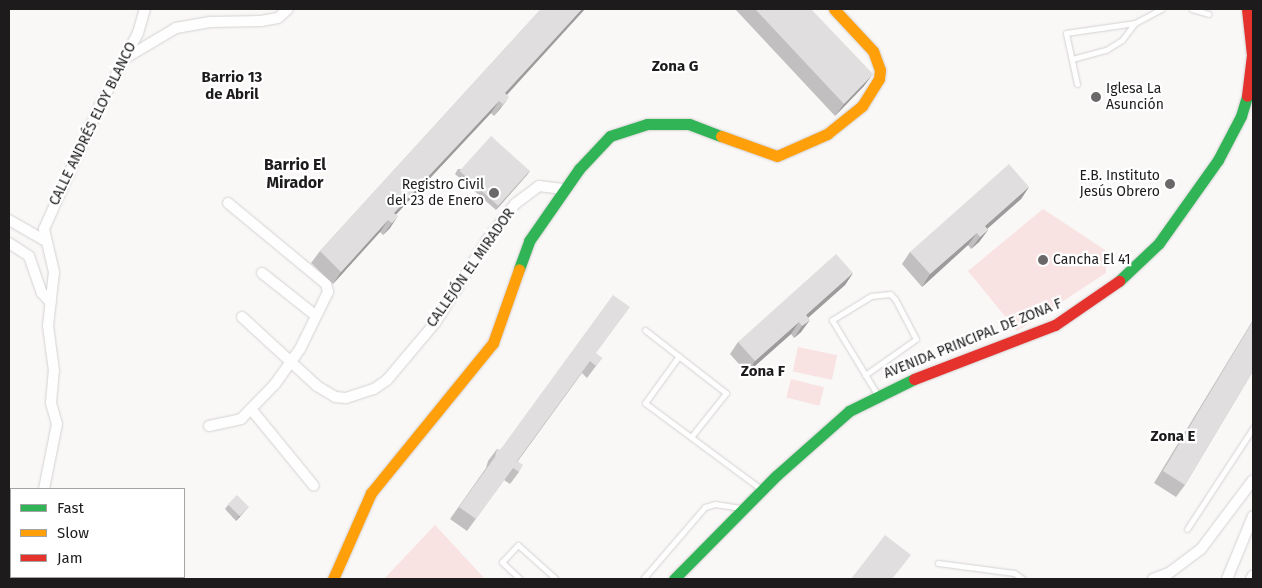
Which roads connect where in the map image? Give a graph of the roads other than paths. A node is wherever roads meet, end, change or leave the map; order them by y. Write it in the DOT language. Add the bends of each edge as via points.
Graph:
graph roads {
  1 [pos="144,9"];
  2 [pos="288,9"];
  3 [pos="834,9"];
  4 [pos="1161,9"];
  5 [pos="1192,9"];
  6 [pos="1247,9"];
  7 [pos="1208,14"];
  8 [pos="1135,23"];
  9 [pos="1072,58"];
  10 [pos="123,60"];
  11 [pos="1077,84"];
  12 [pos="562,189"];
  13 [pos="228,203"];
  14 [pos="9,220"];
  15 [pos="44,240"];
  16 [pos="9,243"];
  17 [pos="262,273"];
  18 [pos="51,303"];
  19 [pos="315,315"];
  20 [pos="242,317"];
  21 [pos="645,330"];
  22 [pos="679,356"];
  23 [pos="292,362"];
  24 [pos="866,375"];
  25 [pos="877,395"];
  26 [pos="251,409"];
  27 [pos="209,426"];
  28 [pos="1253,428"];
  29 [pos="691,437"];
  30 [pos="1253,480"];
  31 [pos="314,486"];
  32 [pos="44,488"];
  33 [pos="762,490"];
  34 [pos="745,508"];
  35 [pos="1253,516"];
  36 [pos="1187,529"];
  37 [pos="938,563"];
  38 [pos="1253,576"];
  39 [pos="333,579"];
  40 [pos="520,579"];
  41 [pos="556,579"];
  42 [pos="643,579"];
  43 [pos="674,579"];
  44 [pos="1023,579"];
  45 [pos="1153,579"];
  46 [pos="1227,579"];
  47 [pos="1251,579"];
  1 -- 10 [label="street, CALLE ANDRÉS ELOY BLANCO" via="138,33"];
  2 -- 10 [label="street" via="278,18 261,21 211,22 176,28"];
  3 -- 12 [label="street" via="873,51 880,70 879,79 862,106 827,134 795,151 777,156 689,124 647,124 610,136"];
  4 -- 8 [label="lane"];
  5 -- 7 [label="lane"];
  6 -- 25 [label="street, AVENIDA PRINCIPAL DE ZONA F" via="1252,55 1250,86 1241,116 1218,160 1159,243 1123,279 1072,316"];
  8 -- 9 [label="lane" via="1122,40 1106,50"];
  8 -- 9 [label="lane" via="1066,33"];
  9 -- 11 [label="lane"];
  10 -- 15 [label="street, CALLE ANDRÉS ELOY BLANCO" via="46,218"];
  12 -- 23 [label="street, CALLEJÓN EL MIRADOR" via="539,186 515,204 487,240 435,322 381,386 346,398 335,397 317,386"];
  12 -- 39 [label="street" via="529,241 493,343 371,493"];
  13 -- 19 [label="street" via="326,284 328,292"];
  14 -- 15 [label="street"];
  15 -- 18 [label="street" via="54,272"];
  16 -- 18 [label="street" via="29,256 42,293"];
  17 -- 19 [label="street"];
  18 -- 32 [label="street" via="48,326 54,371 51,403 57,424"];
  19 -- 23 [label="street"];
  20 -- 23 [label="street"];
  21 -- 22 [label="lane"];
  22 -- 29 [label="lane" via="645,403"];
  22 -- 29 [label="lane" via="726,393"];
  23 -- 26 [label="street"];
  24 -- 24 [label="lane" via="916,339 896,299 890,294 871,296 832,320"];
  24 -- 25 [label="lane"];
  25 -- 33 [label="street, AVENIDA PRINCIPAL DE ZONA F" via="838,419"];
  26 -- 27 [label="street" via="241,419"];
  26 -- 31 [label="street"];
  28 -- 36 [label="lane"];
  29 -- 33 [label="lane"];
  30 -- 45 [label="street" via="1201,549 1169,573"];
  33 -- 34 [label="street, AVENIDA PRINCIPAL DE ZONA F"];
  34 -- 42 [label="lane" via="715,504 706,507"];
  34 -- 43 [label="street, AVENIDA PRINCIPAL DE ZONA F"];
  35 -- 46 [label="street"];
  37 -- 44 [label="lane" via="1014,574"];
  38 -- 47 [label="street"];
  40 -- 41 [label="lane" via="502,562 518,545"];
}
